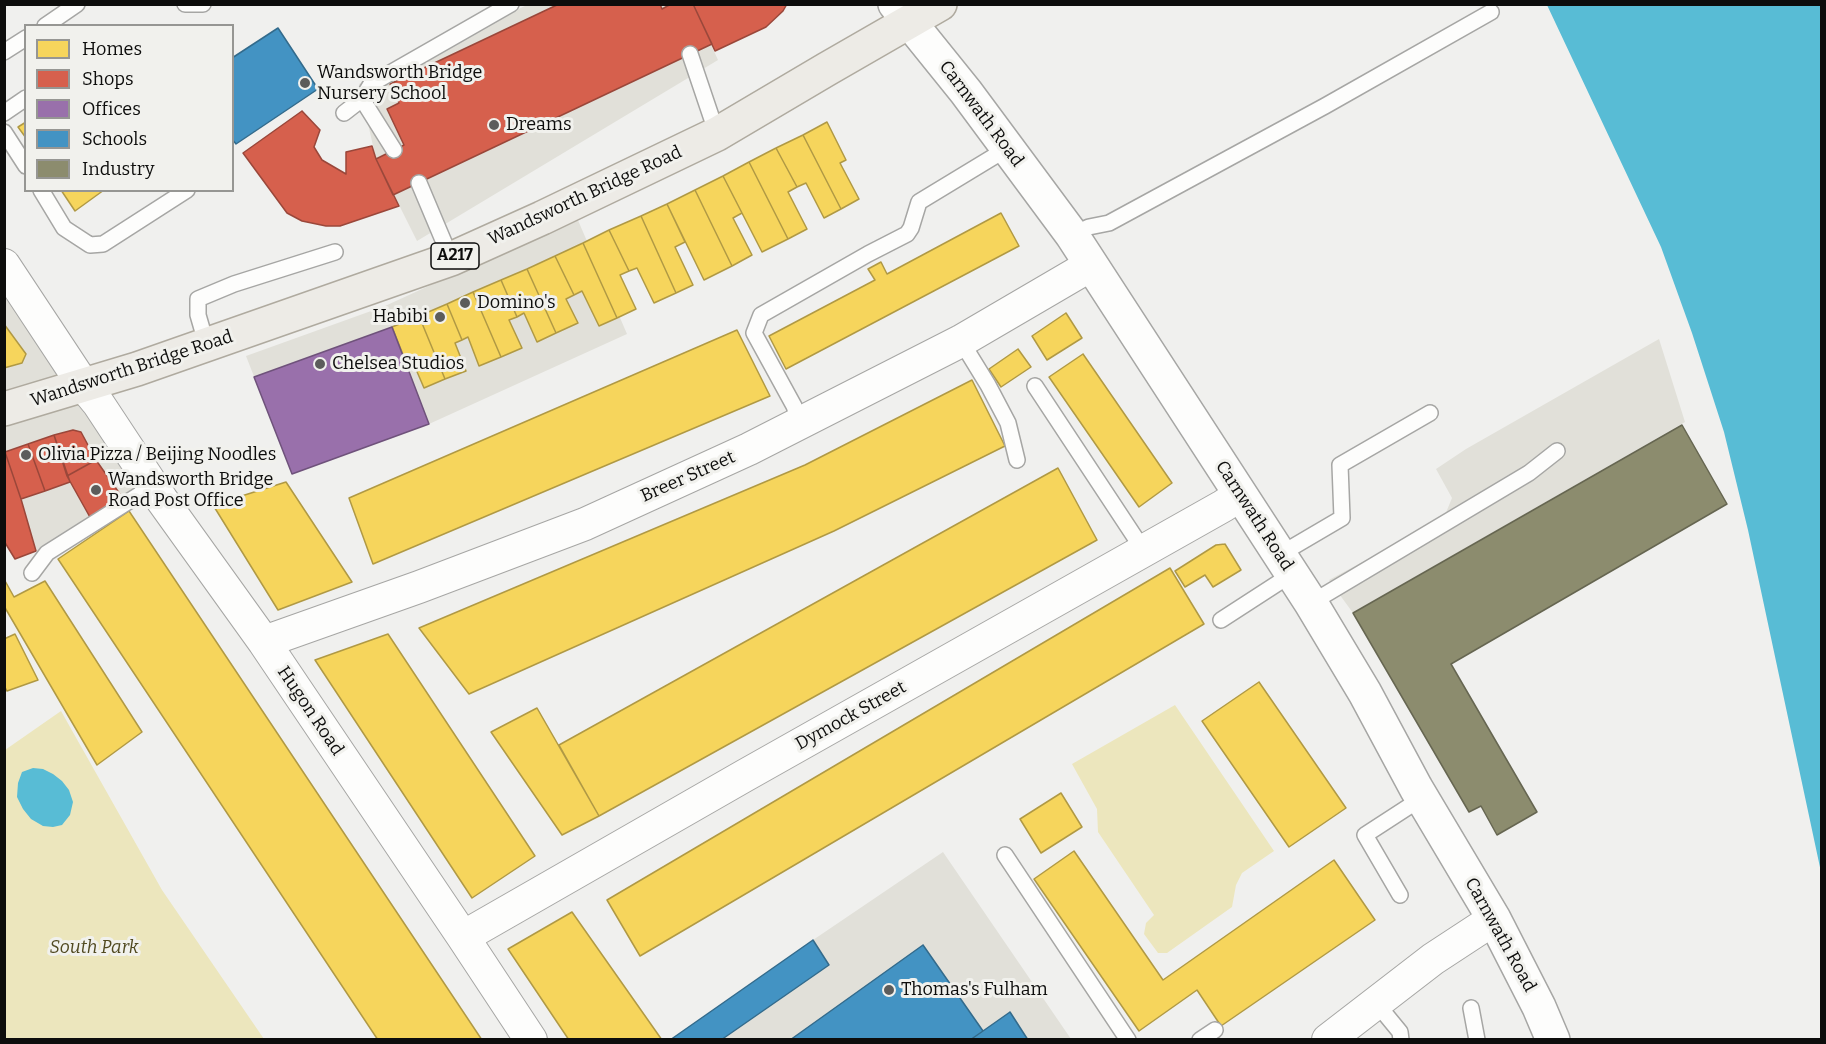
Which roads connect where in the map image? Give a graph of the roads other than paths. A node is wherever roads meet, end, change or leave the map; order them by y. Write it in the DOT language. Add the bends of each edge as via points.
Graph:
graph roads {
  1 [pos="77,4"];
  2 [pos="185,4"];
  3 [pos="203,4"];
  4 [pos="511,4"];
  5 [pos="940,4"];
  6 [pos="1491,12"];
  7 [pos="902,13"];
  8 [pos="48,24"];
  9 [pos="24,39"];
  10 [pos="4,52"];
  11 [pos="690,54"];
  12 [pos="24,99"];
  13 [pos="362,99"];
  14 [pos="4,113"];
  15 [pos="344,113"];
  16 [pos="4,132"];
  17 [pos="717,134"];
  18 [pos="1008,148"];
  19 [pos="394,150"];
  20 [pos="24,162"];
  21 [pos="419,183"];
  22 [pos="42,192"];
  23 [pos="185,192"];
  24 [pos="1072,235"];
  25 [pos="335,252"];
  26 [pos="451,259"];
  27 [pos="4,265"];
  28 [pos="1091,265"];
  29 [pos="961,341"];
  30 [pos="207,346"];
  31 [pos="84,386"];
  32 [pos="1035,387"];
  33 [pos="4,409"];
  34 [pos="1430,413"];
  35 [pos="800,424"];
  36 [pos="1557,451"];
  37 [pos="1017,460"];
  38 [pos="153,486"];
  39 [pos="1240,495"];
  40 [pos="1144,551"];
  41 [pos="1286,565"];
  42 [pos="32,573"];
  43 [pos="1311,603"];
  44 [pos="1221,620"];
  45 [pos="264,642"];
  46 [pos="1422,798"];
  47 [pos="1005,855"];
  48 [pos="1400,896"];
  49 [pos="1494,919"];
  50 [pos="464,937"];
  51 [pos="1377,1004"];
  52 [pos="1471,1008"];
  53 [pos="1215,1030"];
  54 [pos="531,1040"];
  55 [pos="1128,1040"];
  56 [pos="1200,1040"];
  57 [pos="1328,1040"];
  58 [pos="1401,1040"];
  59 [pos="1477,1040"];
  60 [pos="1553,1040"];
  1 -- 8 [label="lane"];
  2 -- 3 [label="lane"];
  4 -- 13 [label="lane" via="371,84"];
  5 -- 7 [label="main road, Wandsworth Bridge Road / A217"];
  6 -- 24 [label="lane" via="1126,214"];
  7 -- 17 [label="main road, Wandsworth Bridge Road / A217"];
  7 -- 18 [label="street, Carnwath Road"];
  9 -- 10 [label="lane"];
  11 -- 17 [label="lane"];
  12 -- 14 [label="lane"];
  13 -- 15 [label="lane"];
  13 -- 19 [label="lane"];
  16 -- 20 [label="lane"];
  17 -- 26 [label="main road, Wandsworth Bridge Road / A217"];
  18 -- 24 [label="street, Carnwath Road"];
  18 -- 35 [label="lane" via="919,202 907,234 761,315 754,333"];
  21 -- 26 [label="lane"];
  22 -- 23 [label="lane" via="64,228 90,245 103,244"];
  24 -- 28 [label="street, Carnwath Road"];
  25 -- 30 [label="lane" via="198,298 198,315"];
  26 -- 30 [label="main road, Wandsworth Bridge Road / A217"];
  27 -- 31 [label="street, Hugon Road"];
  28 -- 29 [label="street, Breer Street"];
  28 -- 39 [label="street, Carnwath Road"];
  29 -- 35 [label="street, Breer Street"];
  29 -- 37 [label="lane" via="1008,423"];
  30 -- 31 [label="main road, Wandsworth Bridge Road / A217"];
  31 -- 33 [label="main road, Wandsworth Bridge Road / A217"];
  31 -- 38 [label="street, Hugon Road"];
  32 -- 40 [label="lane"];
  34 -- 41 [label="lane" via="1340,465 1342,518"];
  35 -- 45 [label="street, Breer Street" via="585,524"];
  36 -- 43 [label="lane" via="1529,473"];
  38 -- 42 [label="lane" via="47,553"];
  38 -- 45 [label="street, Hugon Road"];
  39 -- 40 [label="street, Dymock Street"];
  39 -- 41 [label="street, Carnwath Road"];
  40 -- 50 [label="street, Dymock Street"];
  41 -- 43 [label="street, Carnwath Road"];
  41 -- 44 [label="lane"];
  43 -- 46 [label="street, Carnwath Road"];
  45 -- 50 [label="street, Hugon Road"];
  46 -- 48 [label="lane" via="1365,835"];
  46 -- 49 [label="street, Carnwath Road"];
  47 -- 55 [label="lane"];
  49 -- 51 [label="street" via="1433,959"];
  49 -- 60 [label="street, Carnwath Road"];
  50 -- 54 [label="street, Hugon Road"];
  51 -- 57 [label="street"];
  51 -- 58 [label="lane" via="1400,1032"];
  52 -- 59 [label="lane"];
  53 -- 56 [label="lane"];
}
